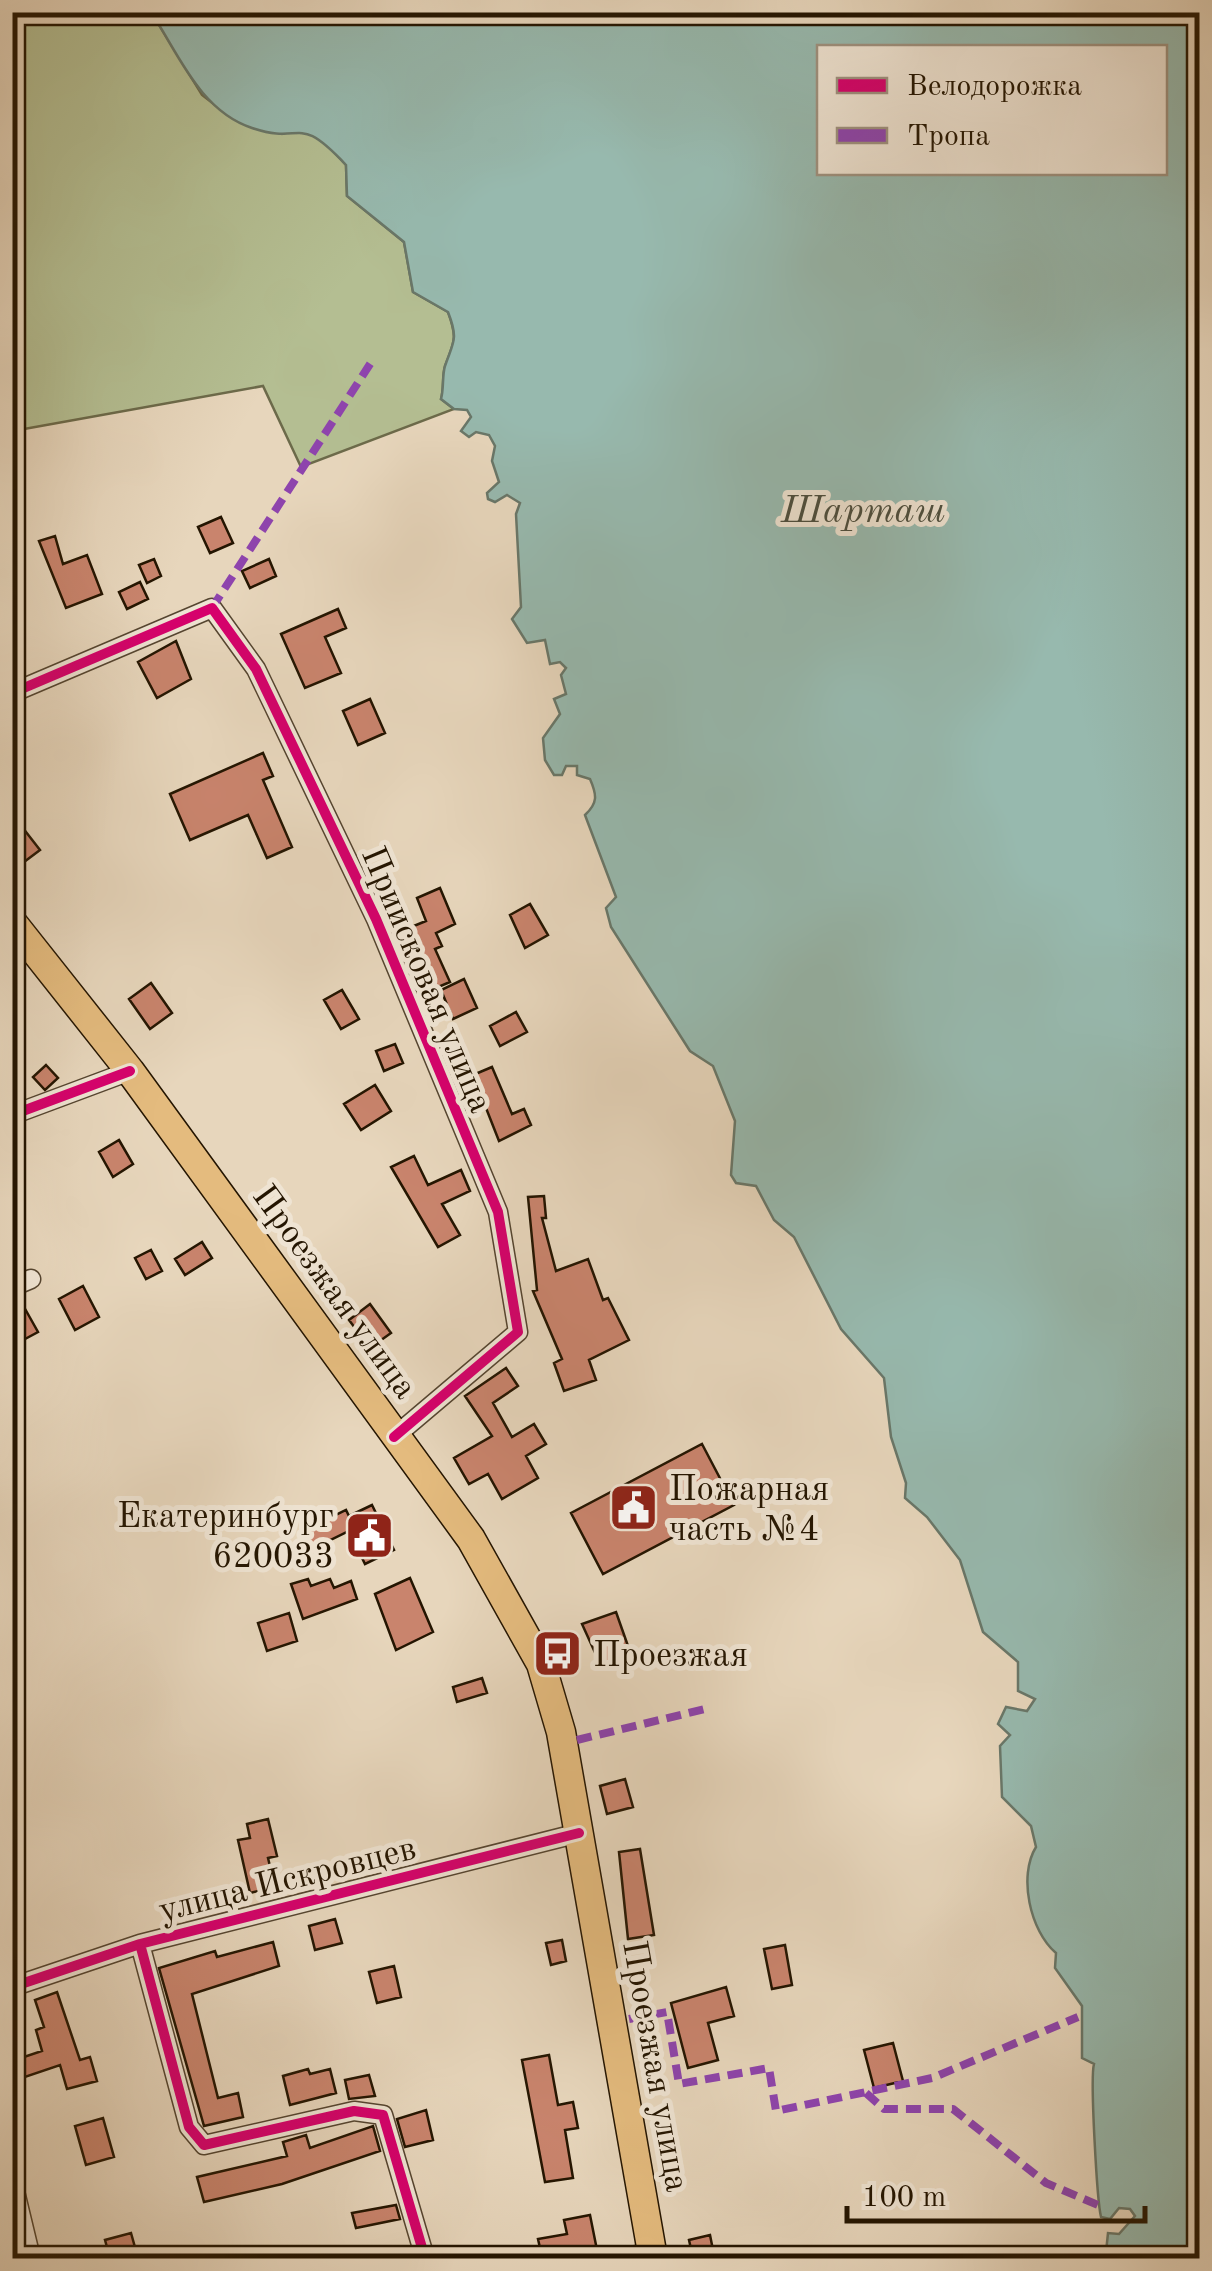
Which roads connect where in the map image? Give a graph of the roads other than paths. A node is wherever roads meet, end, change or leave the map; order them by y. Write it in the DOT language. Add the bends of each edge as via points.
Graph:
graph roads {
  1 [pos="12,693"];
  2 [pos="12,922"];
  3 [pos="130,1070"];
  4 [pos="12,1115"];
  5 [pos="31,1279"];
  6 [pos="12,1287"];
  7 [pos="394,1437"];
  8 [pos="578,1834"];
  9 [pos="140,1944"];
  10 [pos="12,1987"];
  11 [pos="12,2179"];
  12 [pos="652,2256"];
  13 [pos="31,2258"];
  14 [pos="426,2258"];
  15 [pos="622,2258"];
  1 -- 7 [label="street, Приисковая улица" via="212,608 256,669 376,919 498,1212 518,1332"];
  2 -- 3 [label="main road, Проезжая улица"];
  3 -- 4 [label="street"];
  3 -- 7 [label="main road, Проезжая улица"];
  5 -- 6 [label="street"];
  7 -- 8 [label="main road, Проезжая улица" via="471,1539 541,1664 561,1732"];
  8 -- 9 [label="street, улица Искровцев"];
  8 -- 12 [label="main road, Проезжая улица"];
  9 -- 10 [label="street, улица Искровцев"];
  9 -- 14 [label="street" via="188,2127 204,2145 354,2111 383,2115"];
  11 -- 13 [label="street"];
  12 -- 15 [label="street"];
}
